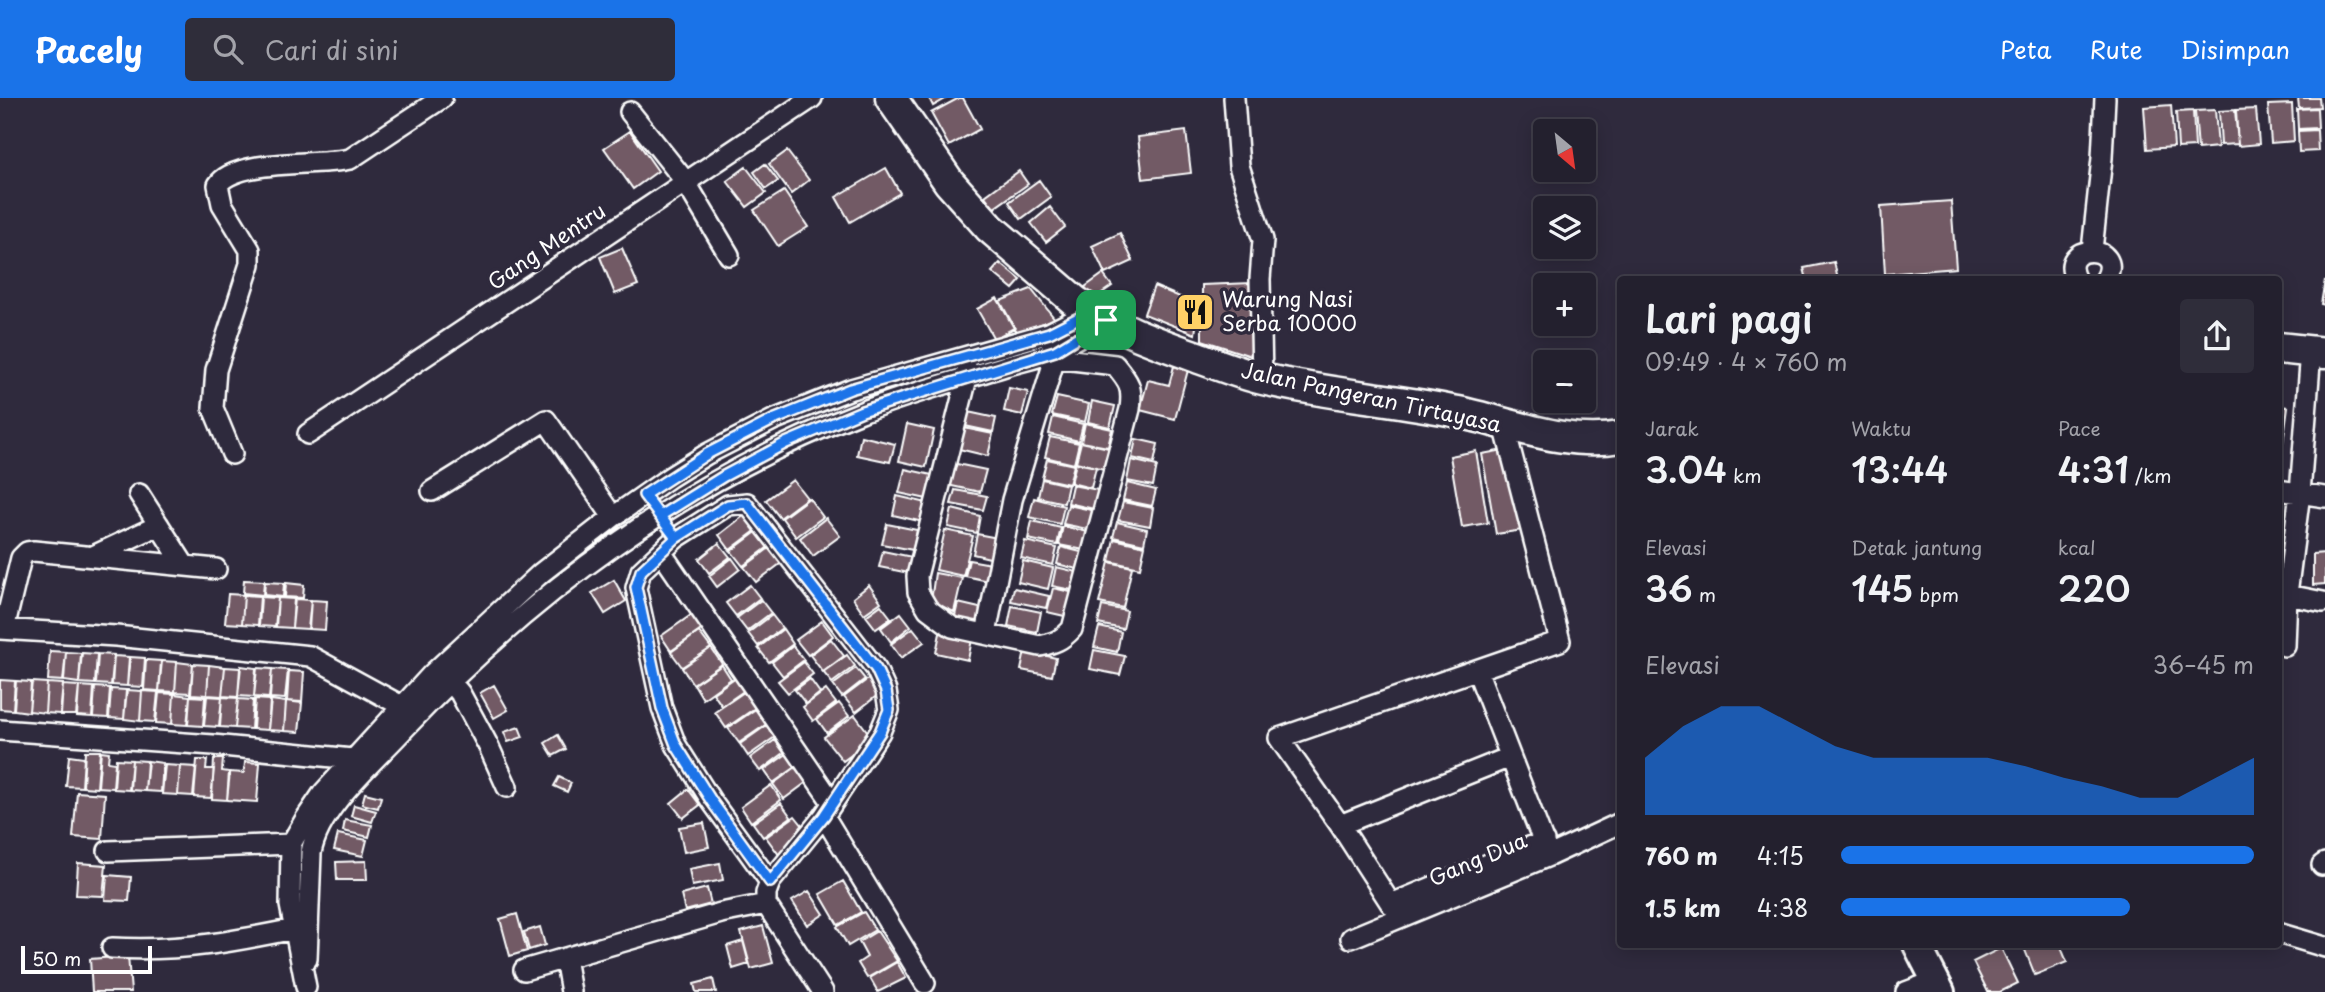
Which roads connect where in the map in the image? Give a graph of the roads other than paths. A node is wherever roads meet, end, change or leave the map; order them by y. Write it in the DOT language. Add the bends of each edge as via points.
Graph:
graph roads {
  1 [pos="442,98"];
  2 [pos="812,98"];
  3 [pos="891,98"];
  4 [pos="1234,98"];
  5 [pos="2105,98"];
  6 [pos="630,112"];
  7 [pos="685,181"];
  8 [pos="2092,250"];
  9 [pos="729,255"];
  10 [pos="2075,276"];
  11 [pos="2107,276"];
  12 [pos="1098,316"];
  13 [pos="1053,347"];
  14 [pos="2282,348"];
  15 [pos="2318,352"];
  16 [pos="967,358"];
  17 [pos="967,378"];
  18 [pos="1262,379"];
  19 [pos="838,394"];
  20 [pos="848,417"];
  21 [pos="1504,425"];
  22 [pos="308,434"];
  23 [pos="1617,438"];
  24 [pos="232,454"];
  25 [pos="687,466"];
  26 [pos="701,489"];
  27 [pos="432,491"];
  28 [pos="2282,491"];
  29 [pos="2301,493"];
  30 [pos="139,494"];
  31 [pos="644,495"];
  32 [pos="2325,497"];
  33 [pos="660,516"];
  34 [pos="613,517"];
  35 [pos="159,525"];
  36 [pos="676,538"];
  37 [pos="661,552"];
  38 [pos="91,556"];
  39 [pos="185,566"];
  40 [pos="216,569"];
  41 [pos="2283,593"];
  42 [pos="2323,602"];
  43 [pos="2,629"];
  44 [pos="986,634"];
  45 [pos="2285,646"];
  46 [pos="1477,670"];
  47 [pos="432,674"];
  48 [pos="451,684"];
  49 [pos="410,710"];
  50 [pos="0,730"];
  51 [pos="1510,757"];
  52 [pos="364,760"];
  53 [pos="507,787"];
  54 [pos="828,809"];
  55 [pos="1617,824"];
  56 [pos="1340,825"];
  57 [pos="291,844"];
  58 [pos="1547,848"];
  59 [pos="108,851"];
  60 [pos="770,882"];
  61 [pos="766,904"];
  62 [pos="301,927"];
  63 [pos="2282,934"];
  64 [pos="1351,938"];
  65 [pos="2325,947"];
  66 [pos="112,948"];
  67 [pos="1924,948"];
  68 [pos="565,958"];
  69 [pos="524,970"];
  70 [pos="925,983"];
  71 [pos="1938,986"];
  72 [pos="306,990"];
  73 [pos="571,992"];
  74 [pos="823,992"];
  75 [pos="1906,992"];
  1 -- 24 [label="street" via="350,159 246,170 218,185 222,204 250,250 247,276 216,370 212,408"];
  2 -- 7 [label="street, Gang Mentru"];
  3 -- 12 [label="main road, Jalan Pangeran Tirtayasa" via="949,182 990,228"];
  4 -- 18 [label="street" via="1239,166 1263,240"];
  5 -- 8 [label="street"];
  6 -- 7 [label="street"];
  7 -- 9 [label="street"];
  7 -- 22 [label="street, Gang Mentru"];
  8 -- 10 [label="street" via="2074,261"];
  8 -- 11 [label="street" via="2108,263"];
  12 -- 13 [label="street"];
  12 -- 18 [label="main road, Jalan Pangeran Tirtayasa" via="1148,340"];
  13 -- 16 [label="street"];
  13 -- 17 [label="street"];
  13 -- 44 [label="street" via="1012,500"];
  13 -- 44 [label="street" via="1115,365 1132,391 1130,409 1072,629 1054,643 1040,646"];
  14 -- 15 [label="main road"];
  15 -- 29 [label="street"];
  16 -- 17 [label="street"];
  16 -- 19 [label="street"];
  17 -- 20 [label="street"];
  17 -- 44 [label="street" via="917,576 918,592 928,608 952,627"];
  18 -- 21 [label="main road, Jalan Pangeran Tirtayasa" via="1459,412"];
  19 -- 20 [label="street"];
  19 -- 25 [label="street" via="773,420"];
  20 -- 26 [label="street" via="786,443"];
  21 -- 23 [label="main road, Jalan Pangeran Tirtayasa" via="1567,437"];
  21 -- 46 [label="street" via="1560,641"];
  25 -- 26 [label="street"];
  25 -- 31 [label="street"];
  26 -- 33 [label="street"];
  27 -- 34 [label="street" via="546,420"];
  28 -- 29 [label="street"];
  29 -- 32 [label="street"];
  29 -- 41 [label="street"];
  30 -- 35 [label="street"];
  31 -- 33 [label="street"];
  31 -- 34 [label="street"];
  33 -- 36 [label="street"];
  33 -- 48 [label="street" via="561,584"];
  34 -- 47 [label="street" via="541,573"];
  35 -- 38 [label="street"];
  35 -- 39 [label="street"];
  36 -- 37 [label="street"];
  36 -- 54 [label="street" via="728,505 747,503 876,669 889,710 880,732"];
  37 -- 54 [label="street"];
  37 -- 60 [label="street" via="641,571 636,587 662,708 676,745"];
  38 -- 39 [label="street"];
  38 -- 43 [label="street" via="27,552 18,567"];
  39 -- 40 [label="street"];
  41 -- 42 [label="street"];
  41 -- 45 [label="street"];
  43 -- 49 [label="street" via="310,656"];
  46 -- 51 [label="street"];
  46 -- 56 [label="street" via="1279,738"];
  47 -- 48 [label="street"];
  47 -- 49 [label="street"];
  48 -- 49 [label="street"];
  48 -- 53 [label="street" via="469,709"];
  49 -- 52 [label="street"];
  50 -- 52 [label="street"];
  51 -- 56 [label="street"];
  51 -- 58 [label="street"];
  52 -- 57 [label="street" via="323,793"];
  52 -- 62 [label="street" via="313,838"];
  54 -- 60 [label="street"];
  54 -- 70 [label="street"];
  55 -- 58 [label="street, Gang Dua"];
  56 -- 58 [label="street" via="1391,904"];
  57 -- 59 [label="street"];
  57 -- 62 [label="street" via="290,905"];
  58 -- 64 [label="street, Gang Dua"];
  60 -- 61 [label="street"];
  61 -- 68 [label="street"];
  61 -- 74 [label="street"];
  62 -- 66 [label="street" via="208,946"];
  62 -- 72 [label="street"];
  63 -- 65 [label="street"];
  67 -- 71 [label="street"];
  68 -- 69 [label="street"];
  68 -- 73 [label="street"];
  71 -- 75 [label="street"];
}
